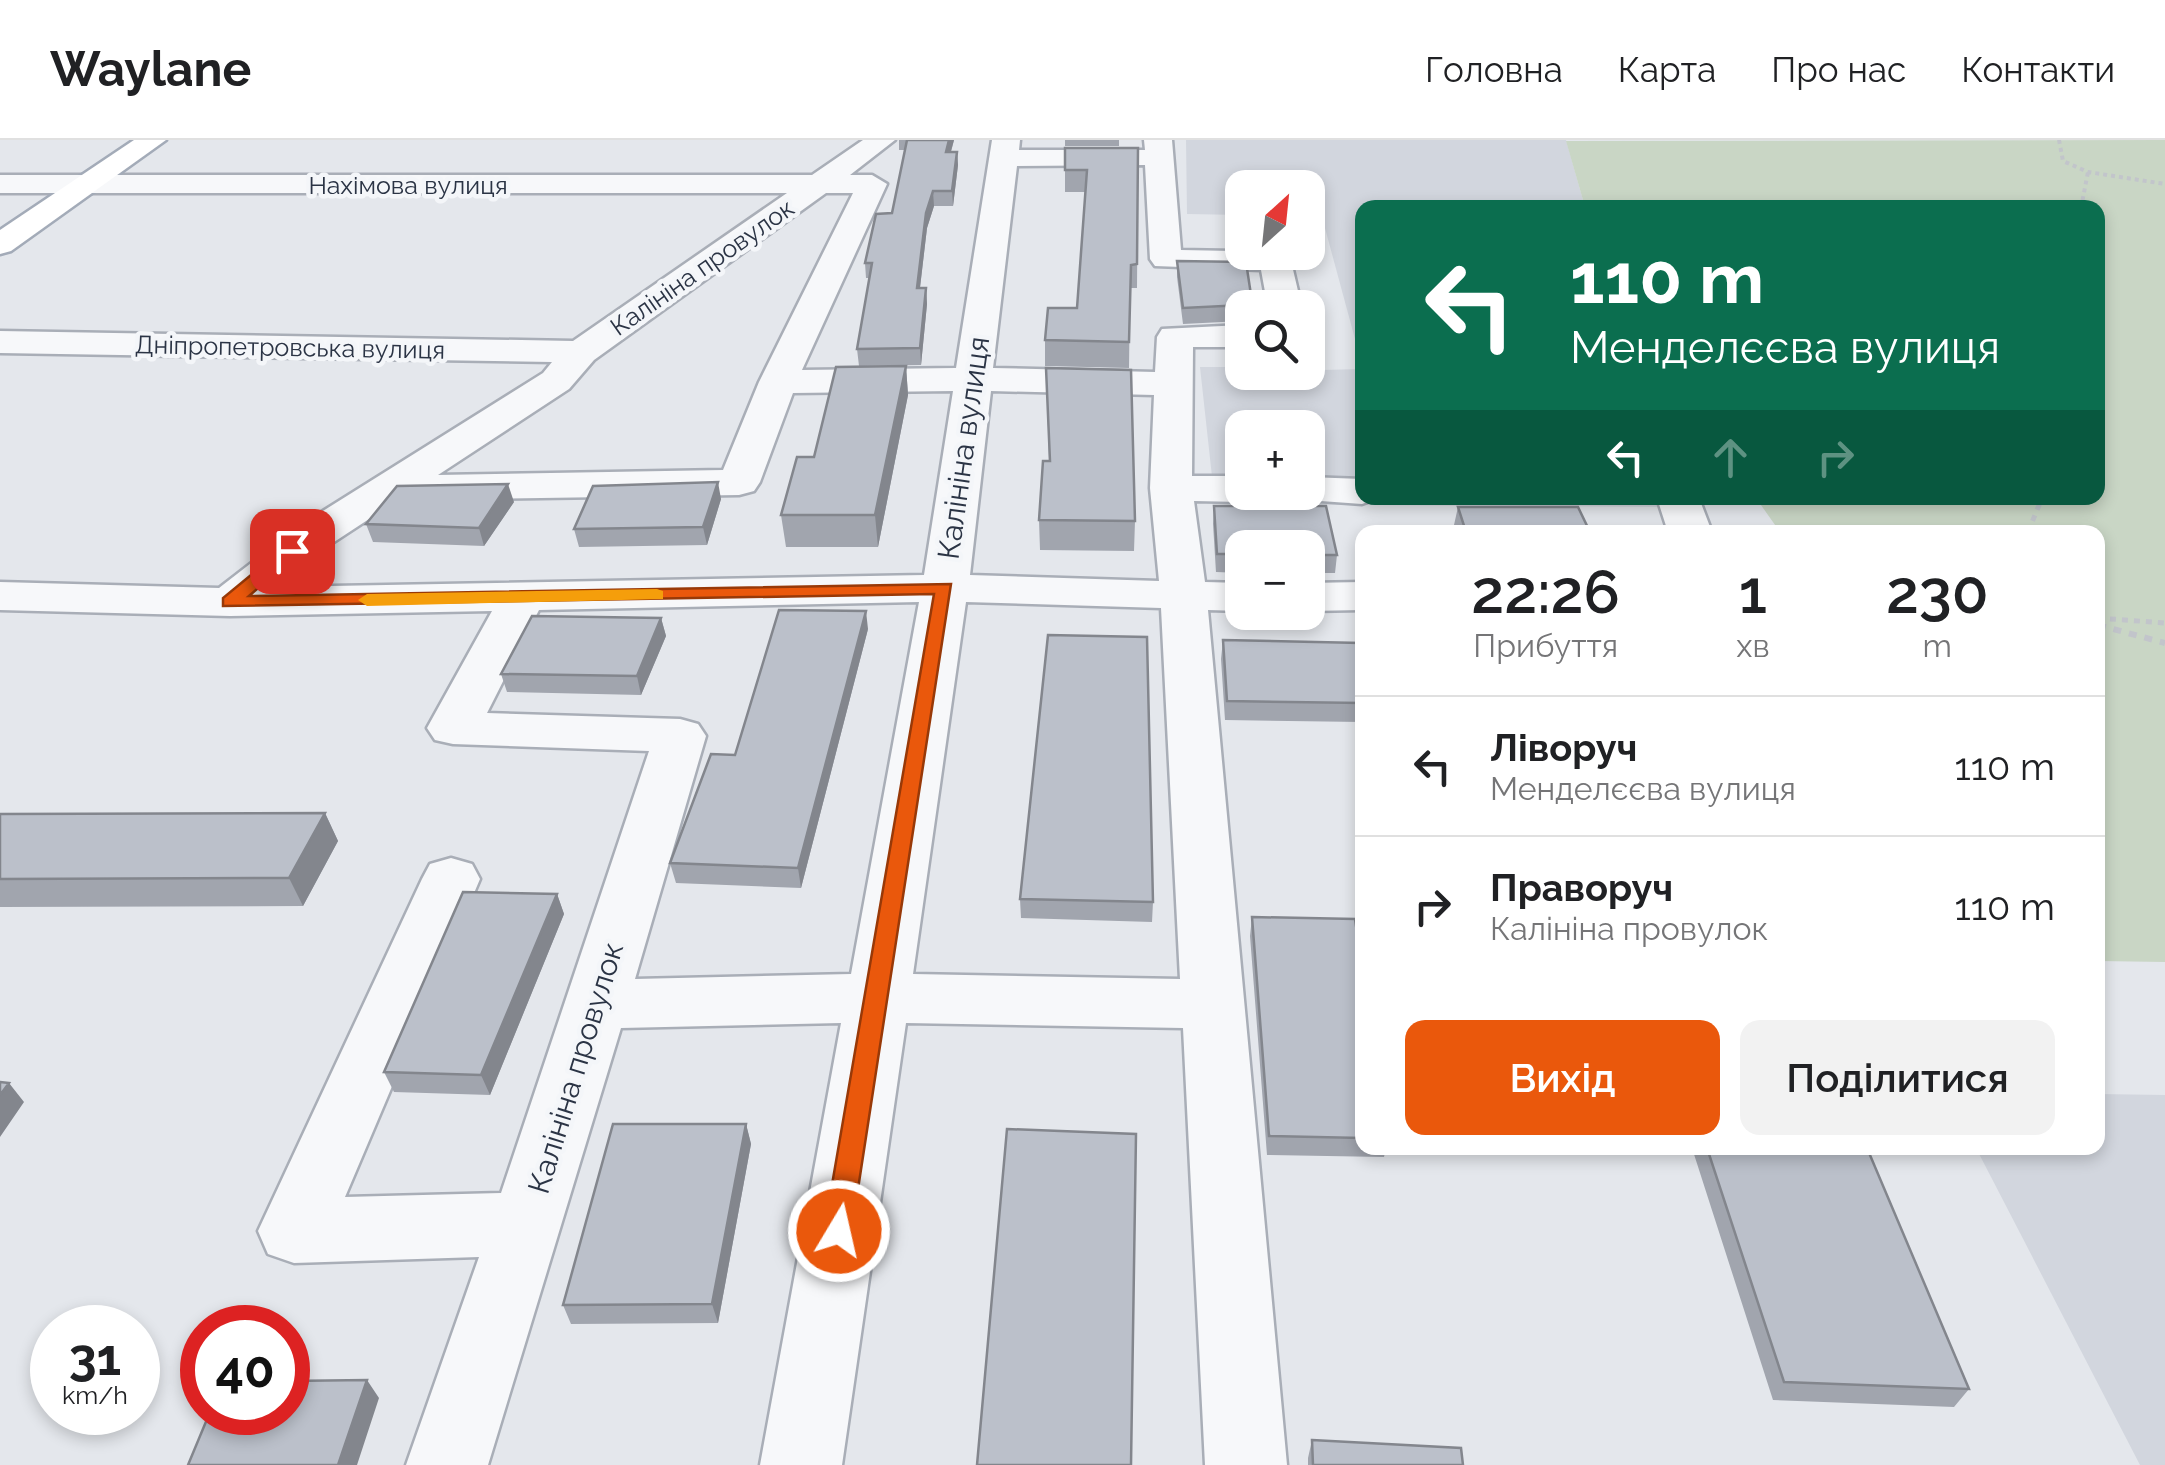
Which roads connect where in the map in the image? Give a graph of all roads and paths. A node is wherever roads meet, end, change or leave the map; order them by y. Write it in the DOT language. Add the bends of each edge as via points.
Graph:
graph roads {
  1 [pos="152,140"];
  2 [pos="881,140"];
  3 [pos="2058,140"];
  4 [pos="1005,149"];
  5 [pos="1158,149"];
  6 [pos="2088,172"];
  7 [pos="0,184"];
  8 [pos="88,184"];
  9 [pos="2165,184"];
  10 [pos="817,186"];
  11 [pos="2083,200"];
  12 [pos="0,244"];
  13 [pos="1166,259"];
  14 [pos="1281,290"];
  15 [pos="1225,336"];
  16 [pos="1175,337"];
  17 [pos="0,342"];
  18 [pos="581,352"];
  19 [pos="974,379"];
  20 [pos="778,382"];
  21 [pos="1174,384"];
  22 [pos="388,488"];
  23 [pos="1171,488"];
  24 [pos="1225,490"];
  25 [pos="1325,490"];
  26 [pos="1355,491"];
  27 [pos="944,588"];
  28 [pos="0,596"];
  29 [pos="1325,596"];
  30 [pos="1355,596"];
  31 [pos="522,598"];
  32 [pos="1213,598"];
  33 [pos="230,602"];
  34 [pos="2105,622"];
  35 [pos="2165,623"];
  36 [pos="2105,624"];
  37 [pos="2165,643"];
  38 [pos="451,879"];
  39 [pos="877,998"];
  40 [pos="596,1004"];
  41 [pos="1213,1004"];
  42 [pos="527,1224"];
  43 [pos="447,1465"];
  44 [pos="801,1465"];
  45 [pos="1246,1465"];
  1 -- 8 [label="main road"];
  2 -- 10 [label="street, Калініна провулок"];
  3 -- 6 [label="path" via="2063,161"];
  4 -- 5 [label="street"];
  4 -- 19 [label="street, Калініна вулиця"];
  5 -- 13 [label="street"];
  6 -- 9 [label="path"];
  6 -- 11 [label="path"];
  7 -- 8 [label="street, Нахімова вулиця"];
  8 -- 10 [label="street, Нахімова вулиця"];
  8 -- 12 [label="main road"];
  10 -- 18 [label="street, Калініна провулок"];
  10 -- 20 [label="street, Нахімова вулиця" via="872,184"];
  13 -- 14 [label="street" via="1275,262"];
  13 -- 16 [label="street"];
  15 -- 16 [label="street"];
  16 -- 21 [label="street"];
  17 -- 18 [label="street, Дніпропетровська вулиця"];
  18 -- 22 [label="street, Калініна провулок" via="556,381"];
  19 -- 20 [label="street"];
  19 -- 21 [label="street"];
  19 -- 27 [label="street, Калініна вулиця"];
  20 -- 22 [label="street" via="739,482"];
  21 -- 23 [label="street"];
  22 -- 33 [label="street, Калініна провулок" via="268,568"];
  23 -- 24 [label="street"];
  23 -- 32 [label="street"];
  25 -- 26 [label="street"];
  27 -- 31 [label="street"];
  27 -- 32 [label="street"];
  27 -- 39 [label="street, Калініна вулиця"];
  28 -- 33 [label="street"];
  29 -- 30 [label="street"];
  31 -- 33 [label="street"];
  31 -- 40 [label="street, Калініна провулок" via="453,728 680,736"];
  32 -- 41 [label="street"];
  34 -- 35 [label="path"];
  36 -- 37 [label="path"];
  38 -- 42 [label="street, Калініна провулок" via="294,1232"];
  39 -- 40 [label="street"];
  39 -- 41 [label="street"];
  39 -- 44 [label="street, Калініна вулиця"];
  40 -- 42 [label="street, Калініна провулок"];
  41 -- 45 [label="street"];
  42 -- 43 [label="street"];
}
